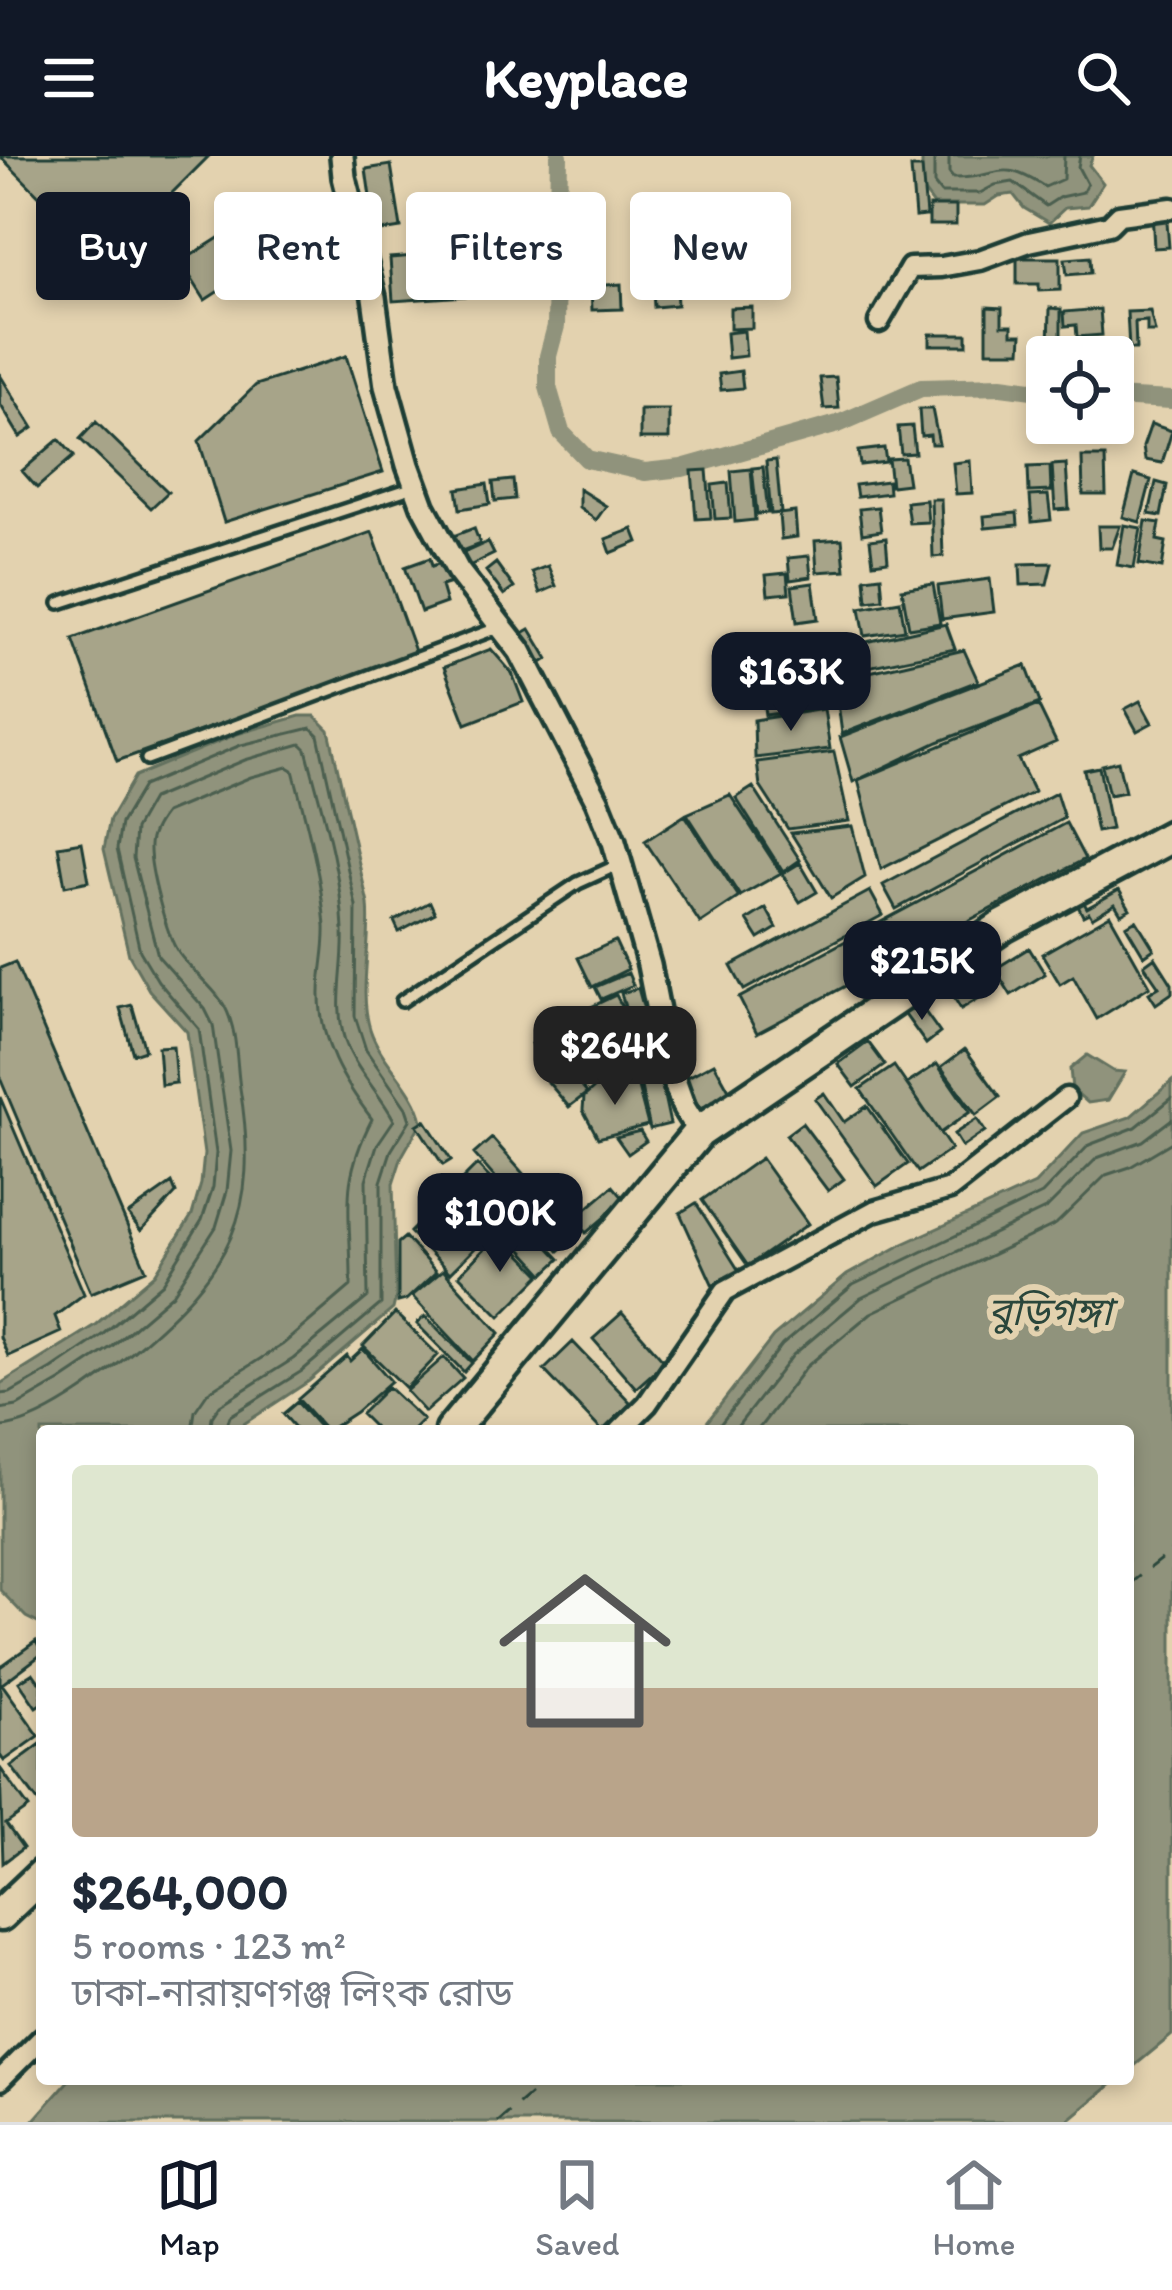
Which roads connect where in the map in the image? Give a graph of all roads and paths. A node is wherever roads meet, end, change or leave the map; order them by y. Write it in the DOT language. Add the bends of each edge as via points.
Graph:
graph roads {
  1 [pos="342,156"];
  2 [pos="1172,208"];
  3 [pos="879,322"];
  4 [pos="416,486"];
  5 [pos="60,604"];
  6 [pos="500,627"];
  7 [pos="147,758"];
  8 [pos="1161,842"];
  9 [pos="620,864"];
  10 [pos="402,1001"];
  11 [pos="1066,1098"];
  12 [pos="699,1132"];
  13 [pos="456,1425"];
  14 [pos="626,1425"];
  15 [pos="36,1881"];
  16 [pos="0,1915"];
  17 [pos="36,2044"];
  18 [pos="0,2080"];
  1 -- 4 [label="street" via="389,402"];
  2 -- 3 [label="street" via="1119,215 1109,225 980,260 910,268"];
  4 -- 5 [label="lane"];
  4 -- 6 [label="street" via="458,571"];
  6 -- 7 [label="lane"];
  6 -- 9 [label="street" via="579,760"];
  8 -- 12 [label="highway" via="1003,926"];
  9 -- 10 [label="lane" via="578,883"];
  9 -- 12 [label="street" via="669,1066"];
  11 -- 14 [label="street" via="950,1189 874,1211 725,1292"];
  12 -- 13 [label="highway"];
  15 -- 16 [label="highway"];
  17 -- 18 [label="street"];
}
